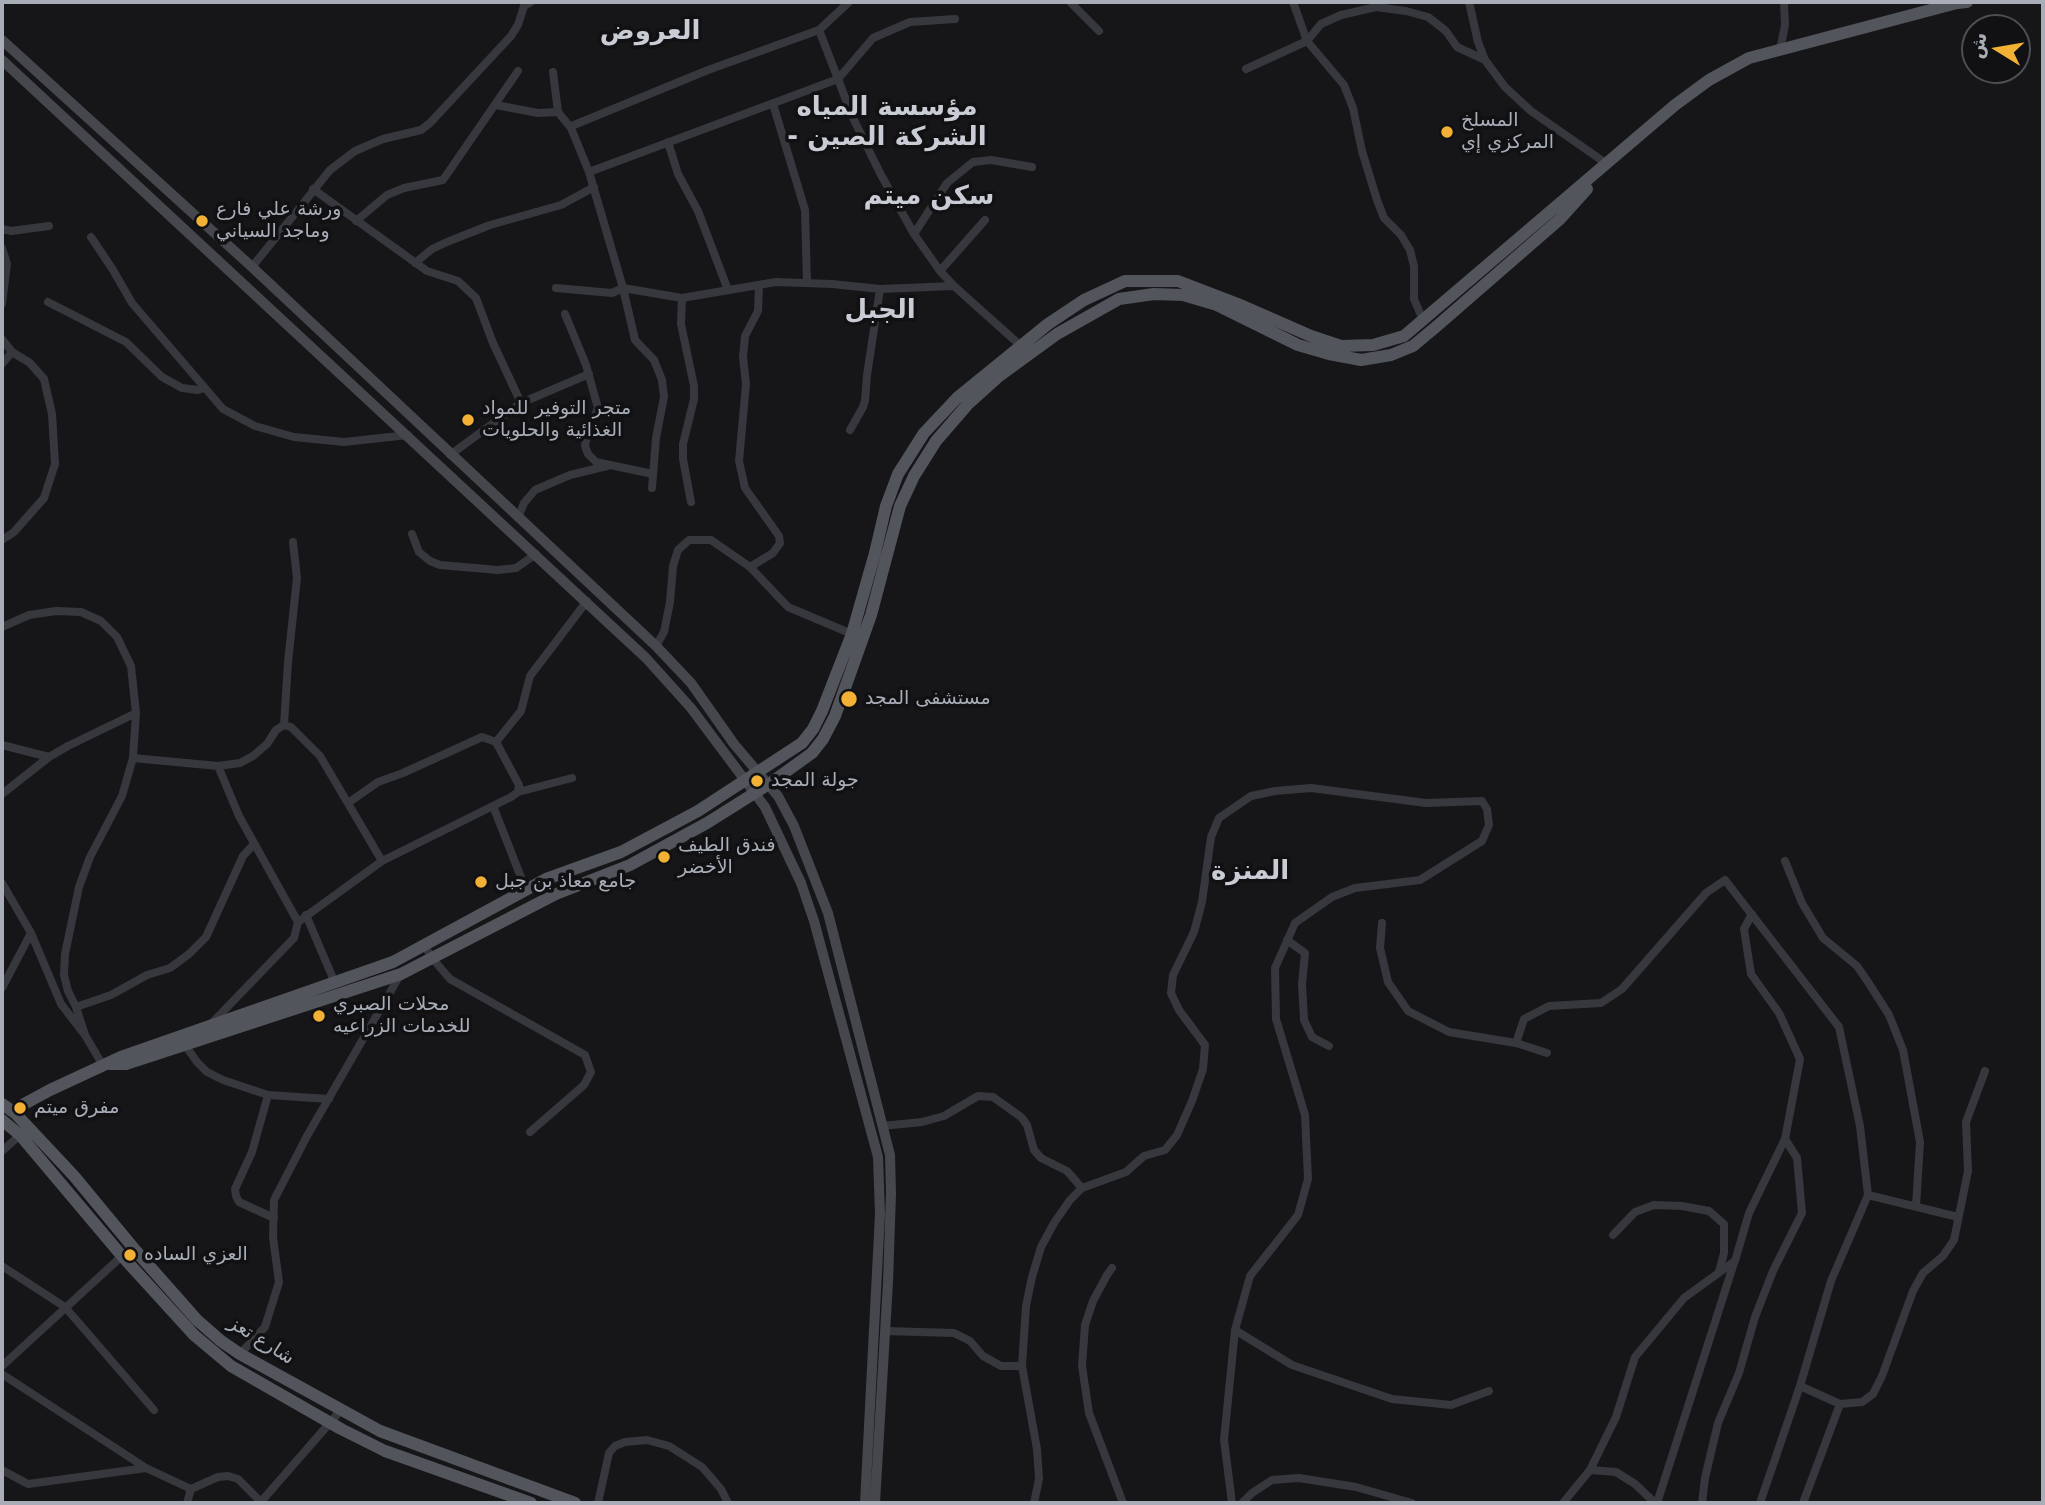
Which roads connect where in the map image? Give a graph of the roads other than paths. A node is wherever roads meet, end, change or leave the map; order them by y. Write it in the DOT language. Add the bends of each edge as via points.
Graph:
graph roads {
  1 [pos="531,2"];
  2 [pos="849,2"];
  3 [pos="1070,2"];
  4 [pos="1293,2"];
  5 [pos="1469,2"];
  6 [pos="1784,2"];
  7 [pos="1967,2"];
  8 [pos="955,19"];
  9 [pos="819,30"];
  10 [pos="1099,31"];
  11 [pos="2,40"];
  12 [pos="1307,41"];
  13 [pos="1780,50"];
  14 [pos="2,60"];
  15 [pos="1485,60"];
  16 [pos="1246,69"];
  17 [pos="518,71"];
  18 [pos="554,72"];
  19 [pos="838,79"];
  20 [pos="773,104"];
  21 [pos="496,105"];
  22 [pos="558,112"];
  23 [pos="572,128"];
  24 [pos="668,142"];
  25 [pos="1607,164"];
  26 [pos="1032,167"];
  27 [pos="589,172"];
  28 [pos="594,187"];
  29 [pos="313,189"];
  30 [pos="172,194"];
  31 [pos="162,207"];
  32 [pos="985,220"];
  33 [pos="356,221"];
  34 [pos="49,226"];
  35 [pos="2,229"];
  36 [pos="914,234"];
  37 [pos="91,237"];
  38 [pos="2,248"];
  39 [pos="415,263"];
  40 [pos="252,267"];
  41 [pos="940,271"];
  42 [pos="1487,274"];
  43 [pos="807,284"];
  44 [pos="759,285"];
  45 [pos="954,286"];
  46 [pos="556,288"];
  47 [pos="623,288"];
  48 [pos="880,289"];
  49 [pos="728,290"];
  50 [pos="682,298"];
  51 [pos="48,302"];
  52 [pos="2,304"];
  53 [pos="565,314"];
  54 [pos="1423,320"];
  55 [pos="2,339"];
  56 [pos="1021,346"];
  57 [pos="12,352"];
  58 [pos="2,364"];
  59 [pos="589,374"];
  60 [pos="204,388"];
  61 [pos="521,402"];
  62 [pos="407,414"];
  63 [pos="397,425"];
  64 [pos="849,430"];
  65 [pos="408,435"];
  66 [pos="450,454"];
  67 [pos="611,465"];
  68 [pos="653,474"];
  69 [pos="652,488"];
  70 [pos="691,502"];
  71 [pos="518,518"];
  72 [pos="412,534"];
  73 [pos="2,540"];
  74 [pos="293,542"];
  75 [pos="536,554"];
  76 [pos="750,567"];
  77 [pos="587,601"];
  78 [pos="2,627"];
  79 [pos="852,634"];
  80 [pos="656,646"];
  81 [pos="671,661"];
  82 [pos="660,672"];
  83 [pos="136,713"];
  84 [pos="284,725"];
  85 [pos="496,742"];
  86 [pos="2,745"];
  87 [pos="49,757"];
  88 [pos="133,758"];
  89 [pos="218,766"];
  90 [pos="758,773"];
  91 [pos="572,778"];
  92 [pos="747,781"];
  93 [pos="769,784"];
  94 [pos="518,792"];
  95 [pos="755,792"];
  96 [pos="2,794"];
  97 [pos="348,803"];
  98 [pos="493,806"];
  99 [pos="254,845"];
  100 [pos="382,861"];
  101 [pos="1785,861"];
  102 [pos="2,883"];
  103 [pos="526,890"];
  104 [pos="1752,914"];
  105 [pos="306,915"];
  106 [pos="298,922"];
  107 [pos="1382,923"];
  108 [pos="31,933"];
  109 [pos="1287,940"];
  110 [pos="424,945"];
  111 [pos="432,958"];
  112 [pos="401,974"];
  113 [pos="335,983"];
  114 [pos="2,988"];
  115 [pos="76,1007"];
  116 [pos="855,1019"];
  117 [pos="842,1023"];
  118 [pos="208,1027"];
  119 [pos="85,1035"];
  120 [pos="1516,1043"];
  121 [pos="185,1045"];
  122 [pos="1329,1046"];
  123 [pos="1546,1053"];
  124 [pos="102,1065"];
  125 [pos="1985,1071"];
  126 [pos="268,1095"];
  127 [pos="329,1099"];
  128 [pos="2,1104"];
  129 [pos="15,1113"];
  130 [pos="2,1120"];
  131 [pos="882,1126"];
  132 [pos="530,1132"];
  133 [pos="20,1135"];
  134 [pos="1785,1139"];
  135 [pos="2,1152"];
  136 [pos="1082,1188"];
  137 [pos="1868,1195"];
  138 [pos="1916,1206"];
  139 [pos="1958,1217"];
  140 [pos="274,1218"];
  141 [pos="1613,1235"];
  142 [pos="121,1256"];
  143 [pos="1735,1261"];
  144 [pos="2,1266"];
  145 [pos="1112,1268"];
  146 [pos="1719,1273"];
  147 [pos="65,1307"];
  148 [pos="1235,1330"];
  149 [pos="885,1332"];
  150 [pos="240,1354"];
  151 [pos="2,1366"];
  152 [pos="1023,1366"];
  153 [pos="2,1374"];
  154 [pos="1800,1386"];
  155 [pos="1489,1391"];
  156 [pos="1840,1404"];
  157 [pos="154,1410"];
  158 [pos="341,1410"];
  159 [pos="331,1422"];
  160 [pos="146,1468"];
  161 [pos="2,1470"];
  162 [pos="1590,1470"];
  163 [pos="191,1489"];
  164 [pos="260,1502"];
  165 [pos="187,1503"];
  166 [pos="531,1503"];
  167 [pos="575,1503"];
  168 [pos="598,1503"];
  169 [pos="729,1503"];
  170 [pos="865,1503"];
  171 [pos="875,1503"];
  172 [pos="1034,1503"];
  173 [pos="1123,1503"];
  174 [pos="1232,1503"];
  175 [pos="1242,1503"];
  176 [pos="1412,1503"];
  177 [pos="1563,1503"];
  178 [pos="1656,1503"];
  179 [pos="1702,1503"];
  180 [pos="1760,1503"];
  181 [pos="1803,1503"];
  1 -- 29 [label="street" via="524,6 511,36 430,123 355,151"];
  2 -- 9 [label="street"];
  3 -- 10 [label="street"];
  4 -- 12 [label="street"];
  5 -- 15 [label="street"];
  6 -- 13 [label="street"];
  7 -- 13 [label="main road"];
  8 -- 19 [label="street" via="910,22 873,38"];
  9 -- 19 [label="street"];
  9 -- 23 [label="street" via="708,70"];
  11 -- 30 [label="main road"];
  12 -- 15 [label="street" via="1321,24 1376,7 1427,17 1446,31 1457,47"];
  12 -- 16 [label="street"];
  12 -- 54 [label="street" via="1344,85 1384,218 1410,250 1415,299"];
  13 -- 25 [label="main road" via="1749,58 1709,80"];
  14 -- 31 [label="main road"];
  15 -- 25 [label="street" via="1531,111"];
  17 -- 21 [label="street"];
  18 -- 22 [label="street"];
  19 -- 20 [label="street"];
  19 -- 36 [label="street" via="863,139"];
  20 -- 24 [label="street"];
  20 -- 43 [label="street" via="805,210"];
  21 -- 22 [label="street"];
  21 -- 33 [label="street" via="443,180 387,195"];
  22 -- 23 [label="street"];
  23 -- 27 [label="street"];
  24 -- 27 [label="street"];
  24 -- 49 [label="street"];
  25 -- 42 [label="main road"];
  26 -- 36 [label="street" via="991,160 973,162 947,183"];
  27 -- 28 [label="street"];
  28 -- 39 [label="street" via="561,205 447,242"];
  28 -- 47 [label="street"];
  29 -- 33 [label="street"];
  29 -- 40 [label="street"];
  30 -- 31 [label="main road"];
  30 -- 40 [label="main road"];
  31 -- 63 [label="main road"];
  32 -- 41 [label="street"];
  33 -- 39 [label="street"];
  34 -- 35 [label="street"];
  36 -- 41 [label="street"];
  37 -- 60 [label="street" via="132,303"];
  38 -- 52 [label="street" via="7,264"];
  39 -- 61 [label="street" via="457,281 476,298"];
  40 -- 62 [label="main road"];
  41 -- 45 [label="street"];
  42 -- 54 [label="main road"];
  42 -- 93 [label="main road" via="1413,346 1361,360 1298,345 1217,305 1182,295 1119,299 1057,334 998,377 936,441 900,506 872,615 835,716 812,753"];
  43 -- 44 [label="street"];
  43 -- 48 [label="street"];
  44 -- 49 [label="street"];
  44 -- 76 [label="street" via="758,311 745,336 739,461 745,488 780,543 773,554"];
  45 -- 48 [label="street"];
  45 -- 56 [label="street"];
  46 -- 47 [label="street" via="611,293"];
  47 -- 50 [label="street"];
  47 -- 68 [label="street" via="635,340 654,360 662,380 664,397"];
  48 -- 64 [label="street" via="865,401"];
  49 -- 50 [label="street"];
  50 -- 70 [label="street" via="681,324 694,386 682,459"];
  51 -- 60 [label="street" via="126,342 162,377 182,388"];
  53 -- 59 [label="street"];
  54 -- 56 [label="main road" via="1404,336 1373,345 1341,346 1178,281 1125,281 1084,300"];
  55 -- 57 [label="street"];
  56 -- 79 [label="main road" via="957,397 925,433 898,474"];
  57 -- 58 [label="street"];
  57 -- 73 [label="street" via="44,379 55,464 44,498"];
  59 -- 61 [label="street"];
  59 -- 67 [label="street" via="598,408 585,446 596,462"];
  60 -- 65 [label="street" via="223,409 255,426 294,437 344,442"];
  61 -- 66 [label="street"];
  62 -- 63 [label="main road"];
  62 -- 66 [label="main road"];
  63 -- 65 [label="main road"];
  65 -- 75 [label="main road"];
  66 -- 71 [label="main road"];
  67 -- 68 [label="street"];
  67 -- 71 [label="street" via="535,489"];
  68 -- 69 [label="street"];
  71 -- 80 [label="main road"];
  72 -- 75 [label="street" via="419,552 440,565 516,568"];
  74 -- 84 [label="street" via="297,578"];
  75 -- 77 [label="main road"];
  76 -- 79 [label="street" via="788,607"];
  76 -- 80 [label="street" via="711,540 689,540 678,550 673,566 664,632"];
  77 -- 82 [label="main road"];
  77 -- 85 [label="street" via="530,676 522,711"];
  78 -- 83 [label="street" via="29,615 56,611 80,612 101,621 117,638 131,666"];
  79 -- 90 [label="main road" via="813,729 802,743"];
  80 -- 81 [label="main road"];
  81 -- 82 [label="main road"];
  81 -- 90 [label="main road"];
  82 -- 92 [label="main road"];
  83 -- 87 [label="street"];
  83 -- 88 [label="street"];
  84 -- 89 [label="street" via="253,757"];
  84 -- 97 [label="street" via="320,756"];
  85 -- 94 [label="street" via="519,785"];
  85 -- 97 [label="street" via="482,737 378,782"];
  86 -- 87 [label="street"];
  87 -- 96 [label="street"];
  88 -- 89 [label="street"];
  88 -- 115 [label="street" via="122,796 79,887 64,975"];
  89 -- 99 [label="street"];
  90 -- 92 [label="main road"];
  90 -- 93 [label="main road"];
  91 -- 94 [label="street"];
  92 -- 95 [label="main road"];
  92 -- 103 [label="main road" via="621,852"];
  93 -- 95 [label="main road"];
  93 -- 116 [label="main road" via="794,826 828,913"];
  94 -- 98 [label="street"];
  95 -- 111 [label="main road" via="629,865 556,894"];
  95 -- 117 [label="main road" via="801,883"];
  97 -- 100 [label="street"];
  98 -- 100 [label="street"];
  98 -- 103 [label="street"];
  99 -- 106 [label="street"];
  99 -- 115 [label="street" via="243,856 206,937 189,954 170,968"];
  100 -- 105 [label="street"];
  101 -- 138 [label="street" via="1823,938 1868,982 1903,1050 1920,1142"];
  102 -- 108 [label="street"];
  103 -- 110 [label="main road"];
  104 -- 120 [label="street" via="1725,880 1706,893 1622,989 1601,1003 1549,1006 1524,1019"];
  104 -- 134 [label="street" via="1744,929 1751,974 1779,1013 1800,1059"];
  104 -- 137 [label="street" via="1839,1027 1860,1126"];
  105 -- 106 [label="street"];
  105 -- 113 [label="street"];
  106 -- 118 [label="street" via="294,938"];
  107 -- 120 [label="street" via="1380,948 1388,982 1408,1011 1449,1032"];
  108 -- 114 [label="street"];
  108 -- 119 [label="street" via="61,1004"];
  109 -- 122 [label="street" via="1305,953 1304,1020 1312,1037"];
  109 -- 136 [label="street" via="1295,923 1332,897 1355,888 1420,880 1482,841 1489,825 1482,801 1426,803 1311,788 1251,796 1219,818 1211,837 1194,932 1173,975 1171,993 1205,1045 1192,1101 1165,1150 1144,1156 1126,1172"];
  109 -- 148 [label="street" via="1275,968 1276,1019 1305,1115 1308,1179 1298,1214 1250,1276"];
  110 -- 111 [label="street"];
  110 -- 113 [label="main road"];
  111 -- 112 [label="main road"];
  111 -- 132 [label="street" via="450,979 585,1055 591,1072 584,1085"];
  112 -- 121 [label="main road"];
  112 -- 127 [label="street"];
  113 -- 118 [label="main road"];
  115 -- 119 [label="street"];
  116 -- 117 [label="main road"];
  116 -- 131 [label="main road"];
  117 -- 170 [label="main road" via="878,1157 880,1214"];
  118 -- 124 [label="main road"];
  119 -- 124 [label="street"];
  120 -- 123 [label="street"];
  121 -- 124 [label="main road" via="126,1064"];
  121 -- 126 [label="street" via="207,1072"];
  124 -- 129 [label="main road" via="41,1094"];
  125 -- 139 [label="street" via="1966,1122 1968,1171"];
  126 -- 127 [label="street"];
  126 -- 140 [label="street" via="236,1196 239,1202"];
  127 -- 140 [label="street" via="274,1200"];
  128 -- 129 [label="main road, شارع تعز"];
  129 -- 150 [label="main road, شارع تعز" via="197,1320"];
  130 -- 133 [label="main road, شارع تعز"];
  131 -- 136 [label="street" via="922,1122 944,1116 978,1096 993,1097 1021,1117 1041,1158 1067,1171"];
  131 -- 149 [label="main road" via="890,1155 891,1193"];
  133 -- 135 [label="street"];
  133 -- 142 [label="main road, شارع تعز"];
  134 -- 143 [label="street" via="1749,1213"];
  134 -- 179 [label="street" via="1797,1158 1802,1213 1773,1271 1718,1423"];
  136 -- 152 [label="street" via="1041,1247 1026,1306"];
  137 -- 138 [label="street"];
  137 -- 154 [label="street" via="1831,1281"];
  138 -- 139 [label="street"];
  139 -- 156 [label="street" via="1954,1240 1913,1291 1873,1394 1862,1402"];
  140 -- 150 [label="street" via="279,1282 265,1327"];
  141 -- 146 [label="street" via="1635,1212 1654,1205 1709,1211 1724,1224"];
  142 -- 147 [label="street"];
  142 -- 159 [label="main road, شارع تعز" via="213,1353"];
  143 -- 146 [label="street"];
  143 -- 178 [label="street"];
  144 -- 147 [label="street"];
  145 -- 173 [label="street" via="1085,1325 1082,1366 1089,1413"];
  146 -- 162 [label="street" via="1684,1298 1635,1357 1616,1417"];
  147 -- 151 [label="street"];
  147 -- 157 [label="street"];
  148 -- 155 [label="street" via="1293,1365 1392,1399 1451,1405"];
  148 -- 174 [label="street" via="1224,1440"];
  149 -- 152 [label="street" via="954,1333 1000,1366"];
  149 -- 171 [label="main road"];
  150 -- 158 [label="main road, شارع تعز"];
  152 -- 172 [label="street" via="1037,1449 1039,1479"];
  153 -- 160 [label="street"];
  154 -- 156 [label="street"];
  154 -- 180 [label="street"];
  156 -- 181 [label="street"];
  158 -- 159 [label="street"];
  158 -- 167 [label="main road, شارع تعز" via="380,1430"];
  159 -- 164 [label="street"];
  159 -- 166 [label="main road, شارع تعز" via="385,1451"];
  160 -- 161 [label="street" via="27,1484"];
  160 -- 163 [label="street"];
  162 -- 177 [label="street"];
  162 -- 178 [label="street" via="1616,1472"];
  163 -- 164 [label="street" via="228,1476 238,1479"];
  163 -- 165 [label="street"];
  168 -- 169 [label="street" via="609,1453 625,1442 647,1440 669,1446 702,1467"];
  175 -- 176 [label="street" via="1272,1480 1299,1478 1356,1487"];
}
